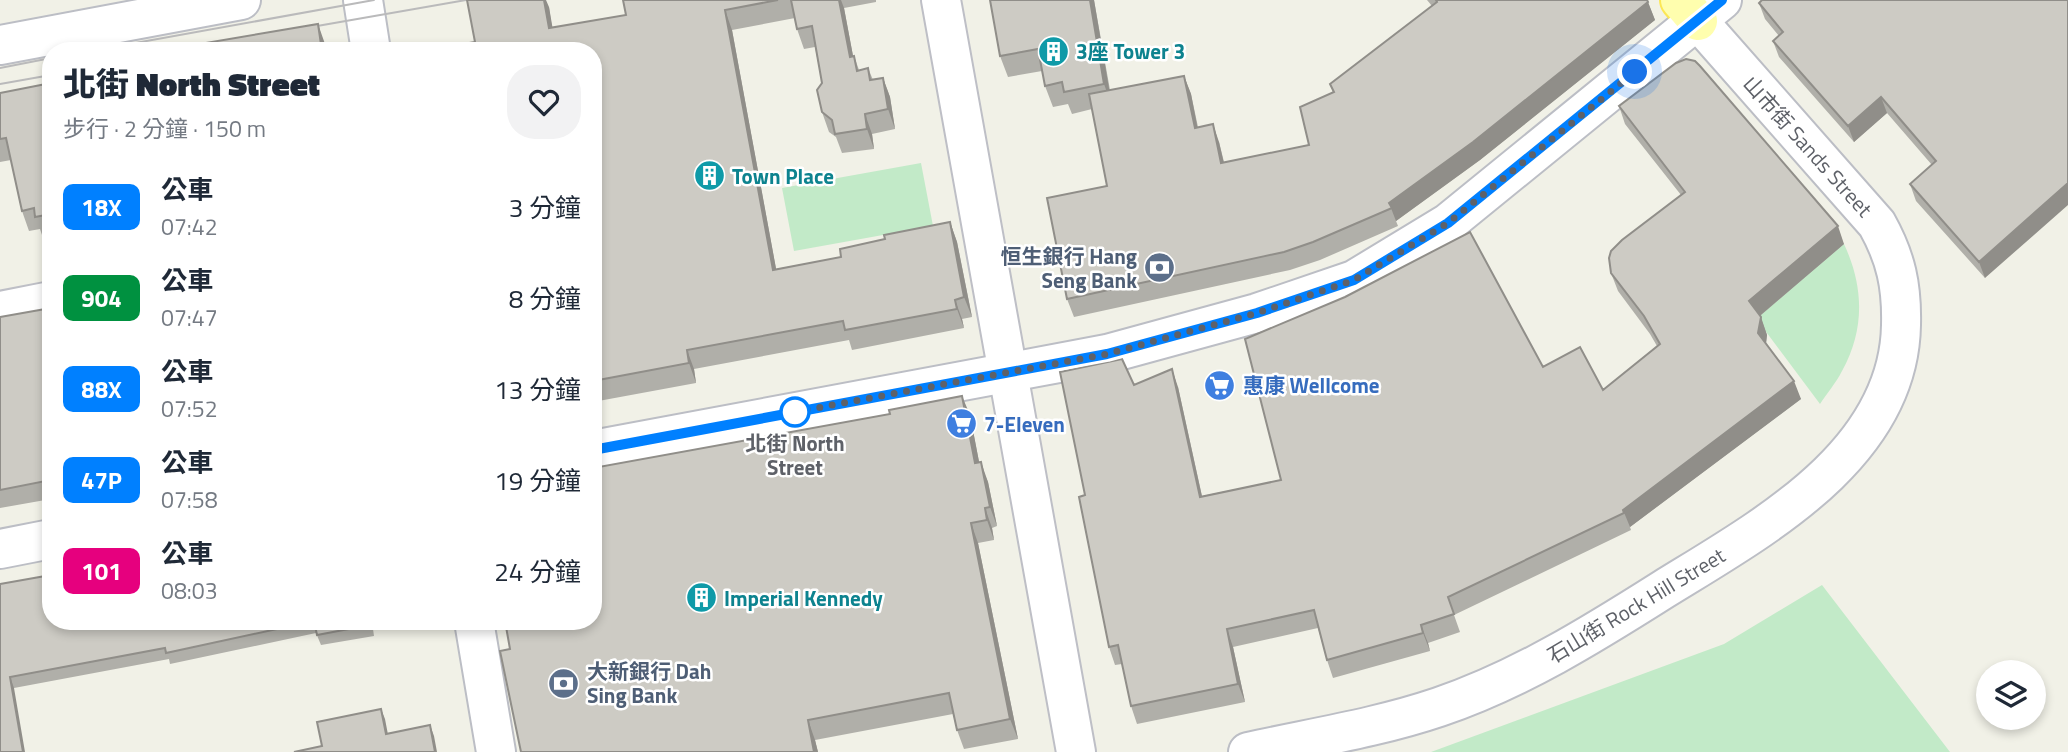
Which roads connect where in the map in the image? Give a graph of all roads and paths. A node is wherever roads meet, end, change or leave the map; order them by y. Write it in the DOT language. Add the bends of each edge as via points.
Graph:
graph roads {
  1 [pos="241,0"];
  2 [pos="363,0"];
  3 [pos="941,0"];
  4 [pos="1700,7"];
  5 [pos="370,42"];
  6 [pos="0,45"];
  7 [pos="42,303"];
  8 [pos="0,310"];
  9 [pos="1901,310"];
  10 [pos="1008,372"];
  11 [pos="602,448"];
  12 [pos="42,541"];
  13 [pos="0,549"];
  14 [pos="476,630"];
  15 [pos="496,752"];
  16 [pos="1076,752"];
  17 [pos="1248,752"];
  1 -- 6 [label="main road"];
  2 -- 5 [label="main road"];
  3 -- 10 [label="main road"];
  4 -- 9 [label="main road, 山市街 Sands Street" via="1877,224 1890,247"];
  4 -- 10 [label="main road" via="1448,223 1354,280 1257,313 1107,354"];
  7 -- 8 [label="main road"];
  9 -- 17 [label="main road, 石山街 Rock Hill Street" via="1901,342 1894,373 1866,432 1795,503 1744,540 1576,642 1486,688 1383,723"];
  10 -- 11 [label="main road"];
  10 -- 16 [label="main road"];
  12 -- 13 [label="main road"];
  14 -- 15 [label="main road"];
}
